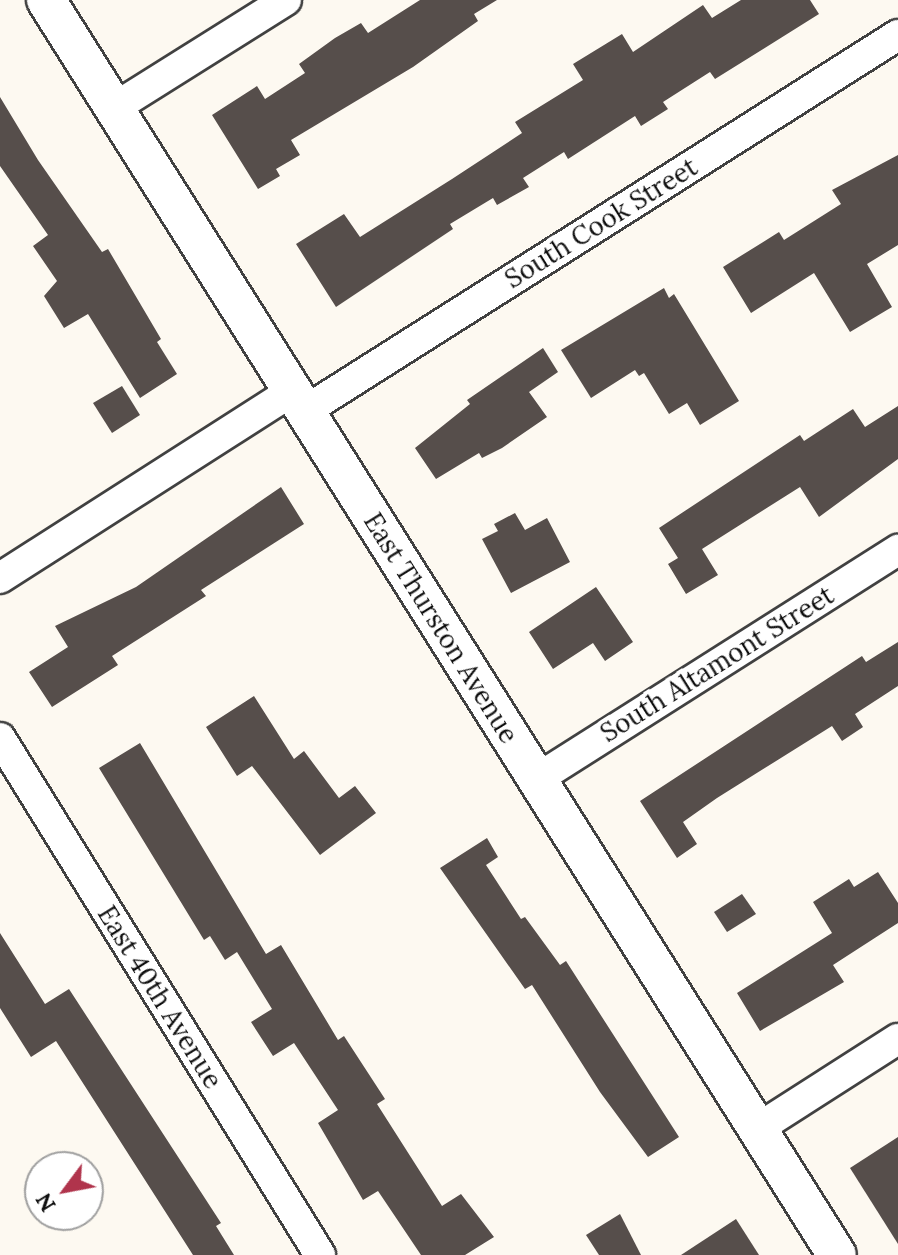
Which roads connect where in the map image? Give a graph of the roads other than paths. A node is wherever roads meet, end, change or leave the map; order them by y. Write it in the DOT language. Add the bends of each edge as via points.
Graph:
graph roads {
  1 [pos="46,0"];
  2 [pos="286,0"];
  3 [pos="898,35"];
  4 [pos="114,108"];
  5 [pos="298,401"];
  6 [pos="898,550"];
  7 [pos="0,578"];
  8 [pos="0,738"];
  9 [pos="537,779"];
  10 [pos="898,1039"];
  11 [pos="757,1129"];
  12 [pos="320,1255"];
  13 [pos="837,1255"];
  1 -- 4 [label="street, East Thurston Avenue"];
  2 -- 4 [label="street"];
  3 -- 5 [label="street, South Cook Street"];
  4 -- 5 [label="street, East Thurston Avenue"];
  5 -- 7 [label="street, South Cook Street"];
  5 -- 9 [label="street, East Thurston Avenue"];
  6 -- 9 [label="street, South Altamont Street"];
  8 -- 12 [label="street, East 40th Avenue"];
  9 -- 11 [label="street, East Thurston Avenue"];
  10 -- 11 [label="street"];
  11 -- 13 [label="street, East Thurston Avenue"];
}
